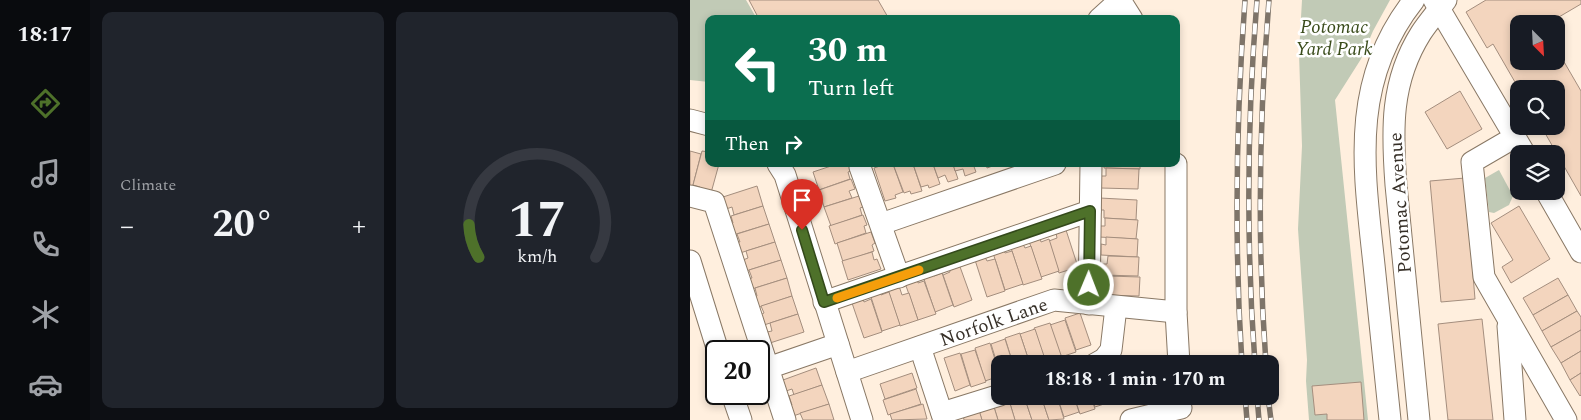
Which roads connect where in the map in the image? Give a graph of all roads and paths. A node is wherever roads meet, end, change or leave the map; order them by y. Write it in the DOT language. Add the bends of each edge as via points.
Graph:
graph roads {
  1 [pos="1120,0"];
  2 [pos="1414,0"];
  3 [pos="1440,3"];
  4 [pos="1104,15"];
  5 [pos="1129,15"];
  6 [pos="690,120"];
  7 [pos="705,123"];
  8 [pos="1520,145"];
  9 [pos="1510,149"];
  10 [pos="860,167"];
  11 [pos="1046,167"];
  12 [pos="1091,167"];
  13 [pos="1176,167"];
  14 [pos="785,168"];
  15 [pos="690,196"];
  16 [pos="1552,200"];
  17 [pos="1090,211"];
  18 [pos="881,224"];
  19 [pos="1579,245"];
  20 [pos="690,260"];
  21 [pos="899,277"];
  22 [pos="824,302"];
  23 [pos="1089,304"];
  24 [pos="1116,306"];
  25 [pos="1176,312"];
  26 [pos="1507,320"];
  27 [pos="715,340"];
  28 [pos="755,340"];
  29 [pos="838,344"];
  30 [pos="920,347"];
  31 [pos="1107,355"];
  32 [pos="1178,355"];
  33 [pos="770,368"];
  34 [pos="847,372"];
  35 [pos="770,384"];
  36 [pos="991,398"];
  37 [pos="736,405"];
  38 [pos="1182,408"];
  39 [pos="943,417"];
  40 [pos="741,420"];
  41 [pos="785,420"];
  42 [pos="862,420"];
  43 [pos="1131,420"];
  44 [pos="1390,420"];
  45 [pos="1419,420"];
  46 [pos="1515,420"];
  47 [pos="1566,420"];
  1 -- 4 [label="street"];
  1 -- 5 [label="street"];
  2 -- 44 [label="street, Potomac Avenue" via="1397,23 1381,57 1364,133 1367,198"];
  3 -- 8 [label="street"];
  3 -- 45 [label="street, Potomac Avenue" via="1405,65 1394,112 1396,185"];
  6 -- 7 [label="street"];
  9 -- 26 [label="street" via="1472,162 1484,277"];
  10 -- 18 [label="street"];
  11 -- 18 [label="street"];
  12 -- 17 [label="street"];
  13 -- 25 [label="street"];
  14 -- 22 [label="street"];
  15 -- 28 [label="street" via="714,202"];
  16 -- 19 [label="street"];
  17 -- 21 [label="street"];
  17 -- 23 [label="street"];
  18 -- 21 [label="street"];
  20 -- 27 [label="street"];
  21 -- 22 [label="street"];
  22 -- 29 [label="street"];
  23 -- 24 [label="street, Norfolk Lane"];
  23 -- 30 [label="street, Norfolk Lane" via="1054,300"];
  24 -- 25 [label="street, Norfolk Lane"];
  24 -- 31 [label="street" via="1111,350"];
  25 -- 32 [label="street"];
  26 -- 46 [label="street"];
  26 -- 47 [label="street"];
  29 -- 33 [label="street"];
  29 -- 34 [label="street"];
  30 -- 34 [label="street, Norfolk Lane"];
  30 -- 39 [label="street"];
  34 -- 42 [label="street"];
  35 -- 41 [label="street"];
  36 -- 39 [label="street"];
  37 -- 40 [label="street"];
  38 -- 43 [label="street"];
}
